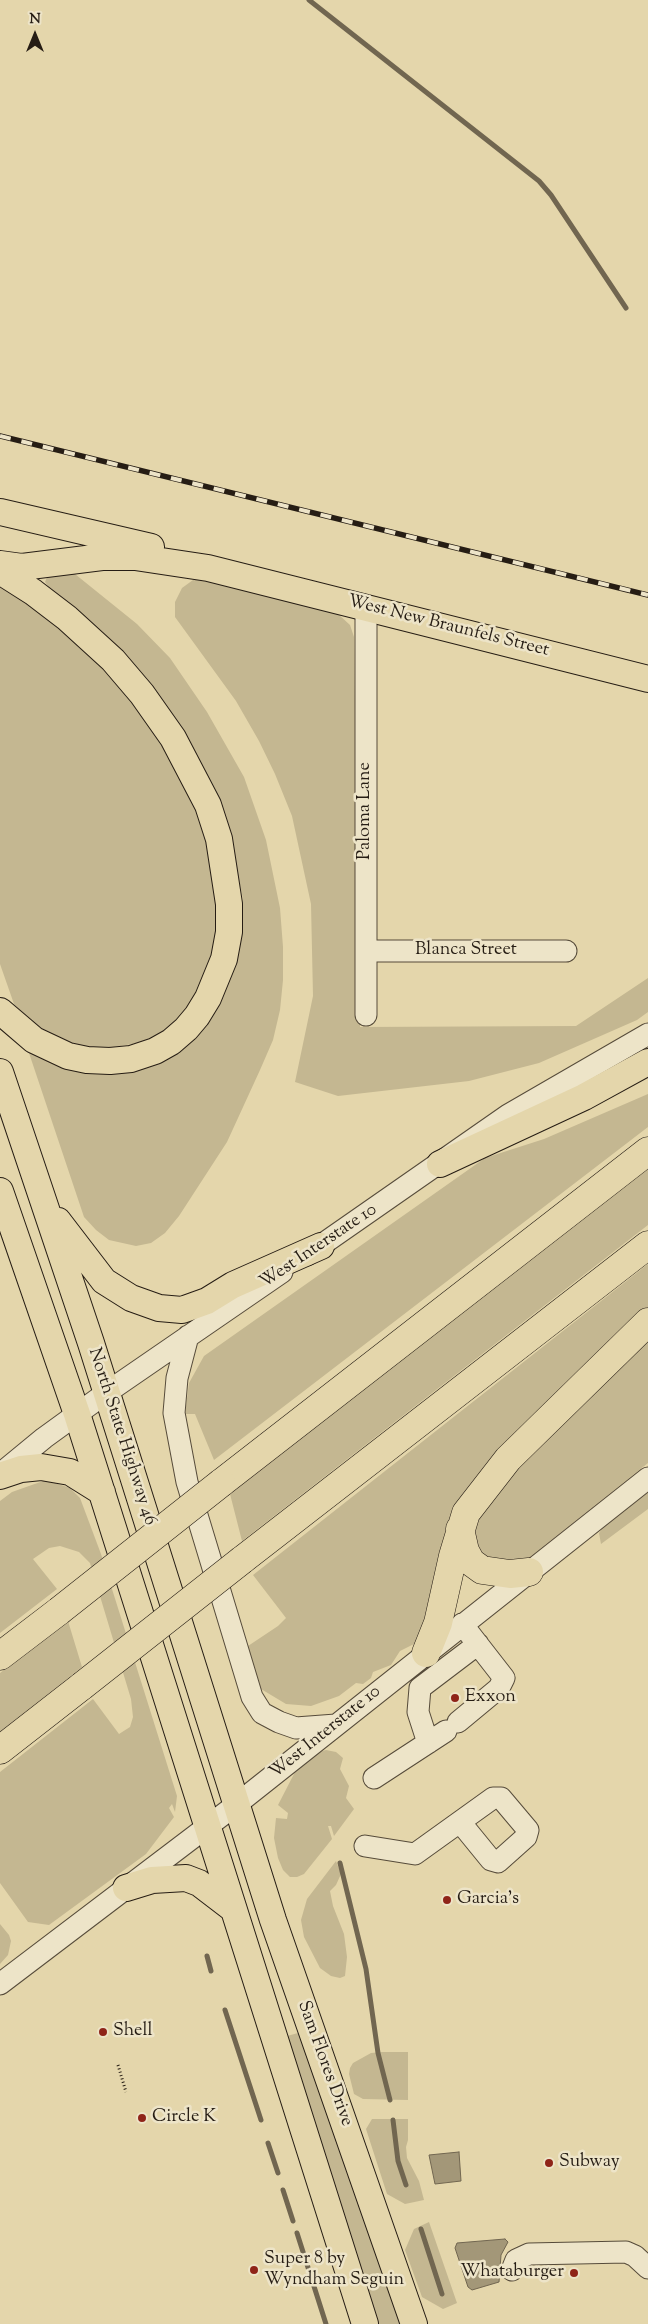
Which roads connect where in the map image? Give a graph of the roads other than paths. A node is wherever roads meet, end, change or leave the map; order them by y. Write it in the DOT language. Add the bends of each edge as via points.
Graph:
graph roads {
  1 [pos="0,512"];
  2 [pos="0,564"];
  3 [pos="0,571"];
  4 [pos="247,576"];
  5 [pos="366,606"];
  6 [pos="648,678"];
  7 [pos="366,951"];
  8 [pos="566,951"];
  9 [pos="0,1011"];
  10 [pos="366,1015"];
  11 [pos="648,1034"];
  12 [pos="648,1062"];
  13 [pos="0,1072"];
  14 [pos="648,1151"];
  15 [pos="440,1164"];
  16 [pos="0,1191"];
  17 [pos="46,1206"];
  18 [pos="648,1245"];
  19 [pos="321,1246"];
  20 [pos="648,1322"];
  21 [pos="188,1336"];
  22 [pos="106,1393"];
  23 [pos="77,1414"];
  24 [pos="0,1475"];
  25 [pos="648,1478"];
  26 [pos="102,1492"];
  27 [pos="460,1529"];
  28 [pos="529,1572"];
  29 [pos="462,1624"];
  30 [pos="478,1644"];
  31 [pos="0,1656"];
  32 [pos="421,1656"];
  33 [pos="430,1680"];
  34 [pos="336,1726"];
  35 [pos="428,1743"];
  36 [pos="0,1750"];
  37 [pos="374,1778"];
  38 [pos="237,1804"];
  39 [pos="460,1822"];
  40 [pos="208,1826"];
  41 [pos="365,1846"];
  42 [pos="126,1888"];
  43 [pos="233,1909"];
  44 [pos="0,1984"];
  45 [pos="642,2262"];
  46 [pos="514,2265"];
  47 [pos="365,2324"];
  48 [pos="414,2324"];
  1 -- 4 [label="main road, West New Braunfels Street" via="140,544"];
  2 -- 4 [label="main road, West New Braunfels Street" via="22,567 94,558 135,557"];
  3 -- 9 [label="main road" via="67,618 113,660 168,731 208,805 219,839 230,904 224,959 208,998 186,1029 155,1051 131,1059 110,1061 68,1056 34,1040"];
  4 -- 5 [label="main road, West New Braunfels Street"];
  5 -- 6 [label="main road, West New Braunfels Street"];
  5 -- 7 [label="street, Paloma Lane"];
  7 -- 8 [label="street, Blanca Street"];
  7 -- 10 [label="street, Paloma Lane"];
  11 -- 15 [label="street, West Interstate 10" via="508,1115"];
  12 -- 15 [label="main road" via="584,1097"];
  13 -- 17 [label="main road, North State Highway 46"];
  14 -- 31 [label="highway, bridge"];
  15 -- 19 [label="street, West Interstate 10"];
  16 -- 23 [label="main road, North State Highway 46"];
  17 -- 19 [label="main road" via="104,1281 130,1298 159,1308 182,1310 207,1301 233,1285"];
  17 -- 22 [label="main road, North State Highway 46"];
  18 -- 36 [label="highway, bridge"];
  19 -- 21 [label="street, West Interstate 10"];
  20 -- 27 [label="highway" via="508,1459 466,1513"];
  21 -- 22 [label="street, West Interstate 10"];
  21 -- 34 [label="street" via="177,1378 174,1413 187,1482 252,1697 262,1713 296,1728"];
  22 -- 23 [label="street, West Interstate 10"];
  22 -- 38 [label="main road, North State Highway 46"];
  23 -- 24 [label="street, West Interstate 10"];
  23 -- 26 [label="main road, North State Highway 46"];
  24 -- 26 [label="main road" via="41,1467 70,1472"];
  25 -- 28 [label="street, West Interstate 10"];
  26 -- 40 [label="main road, North State Highway 46"];
  27 -- 28 [label="highway" via="471,1562 482,1570 510,1574"];
  27 -- 32 [label="highway" via="438,1623"];
  28 -- 29 [label="street, West Interstate 10"];
  29 -- 30 [label="street"];
  29 -- 32 [label="street, West Interstate 10"];
  30 -- 33 [label="street"];
  30 -- 35 [label="street" via="504,1678 499,1688"];
  32 -- 33 [label="street"];
  32 -- 34 [label="street, West Interstate 10"];
  33 -- 35 [label="street" via="420,1688 418,1712"];
  34 -- 38 [label="street, West Interstate 10"];
  35 -- 37 [label="street"];
  38 -- 40 [label="street, West Interstate 10"];
  38 -- 48 [label="main road, Sam Flores Drive" via="273,1920"];
  39 -- 41 [label="street" via="415,1854"];
  40 -- 42 [label="street, West Interstate 10"];
  40 -- 43 [label="main road, Sam Flores Drive"];
  42 -- 43 [label="main road" via="152,1880 186,1878 199,1883"];
  42 -- 44 [label="street, West Interstate 10"];
  43 -- 47 [label="main road, Sam Flores Drive"];
  45 -- 46 [label="street" via="626,2252 529,2254"];
}
